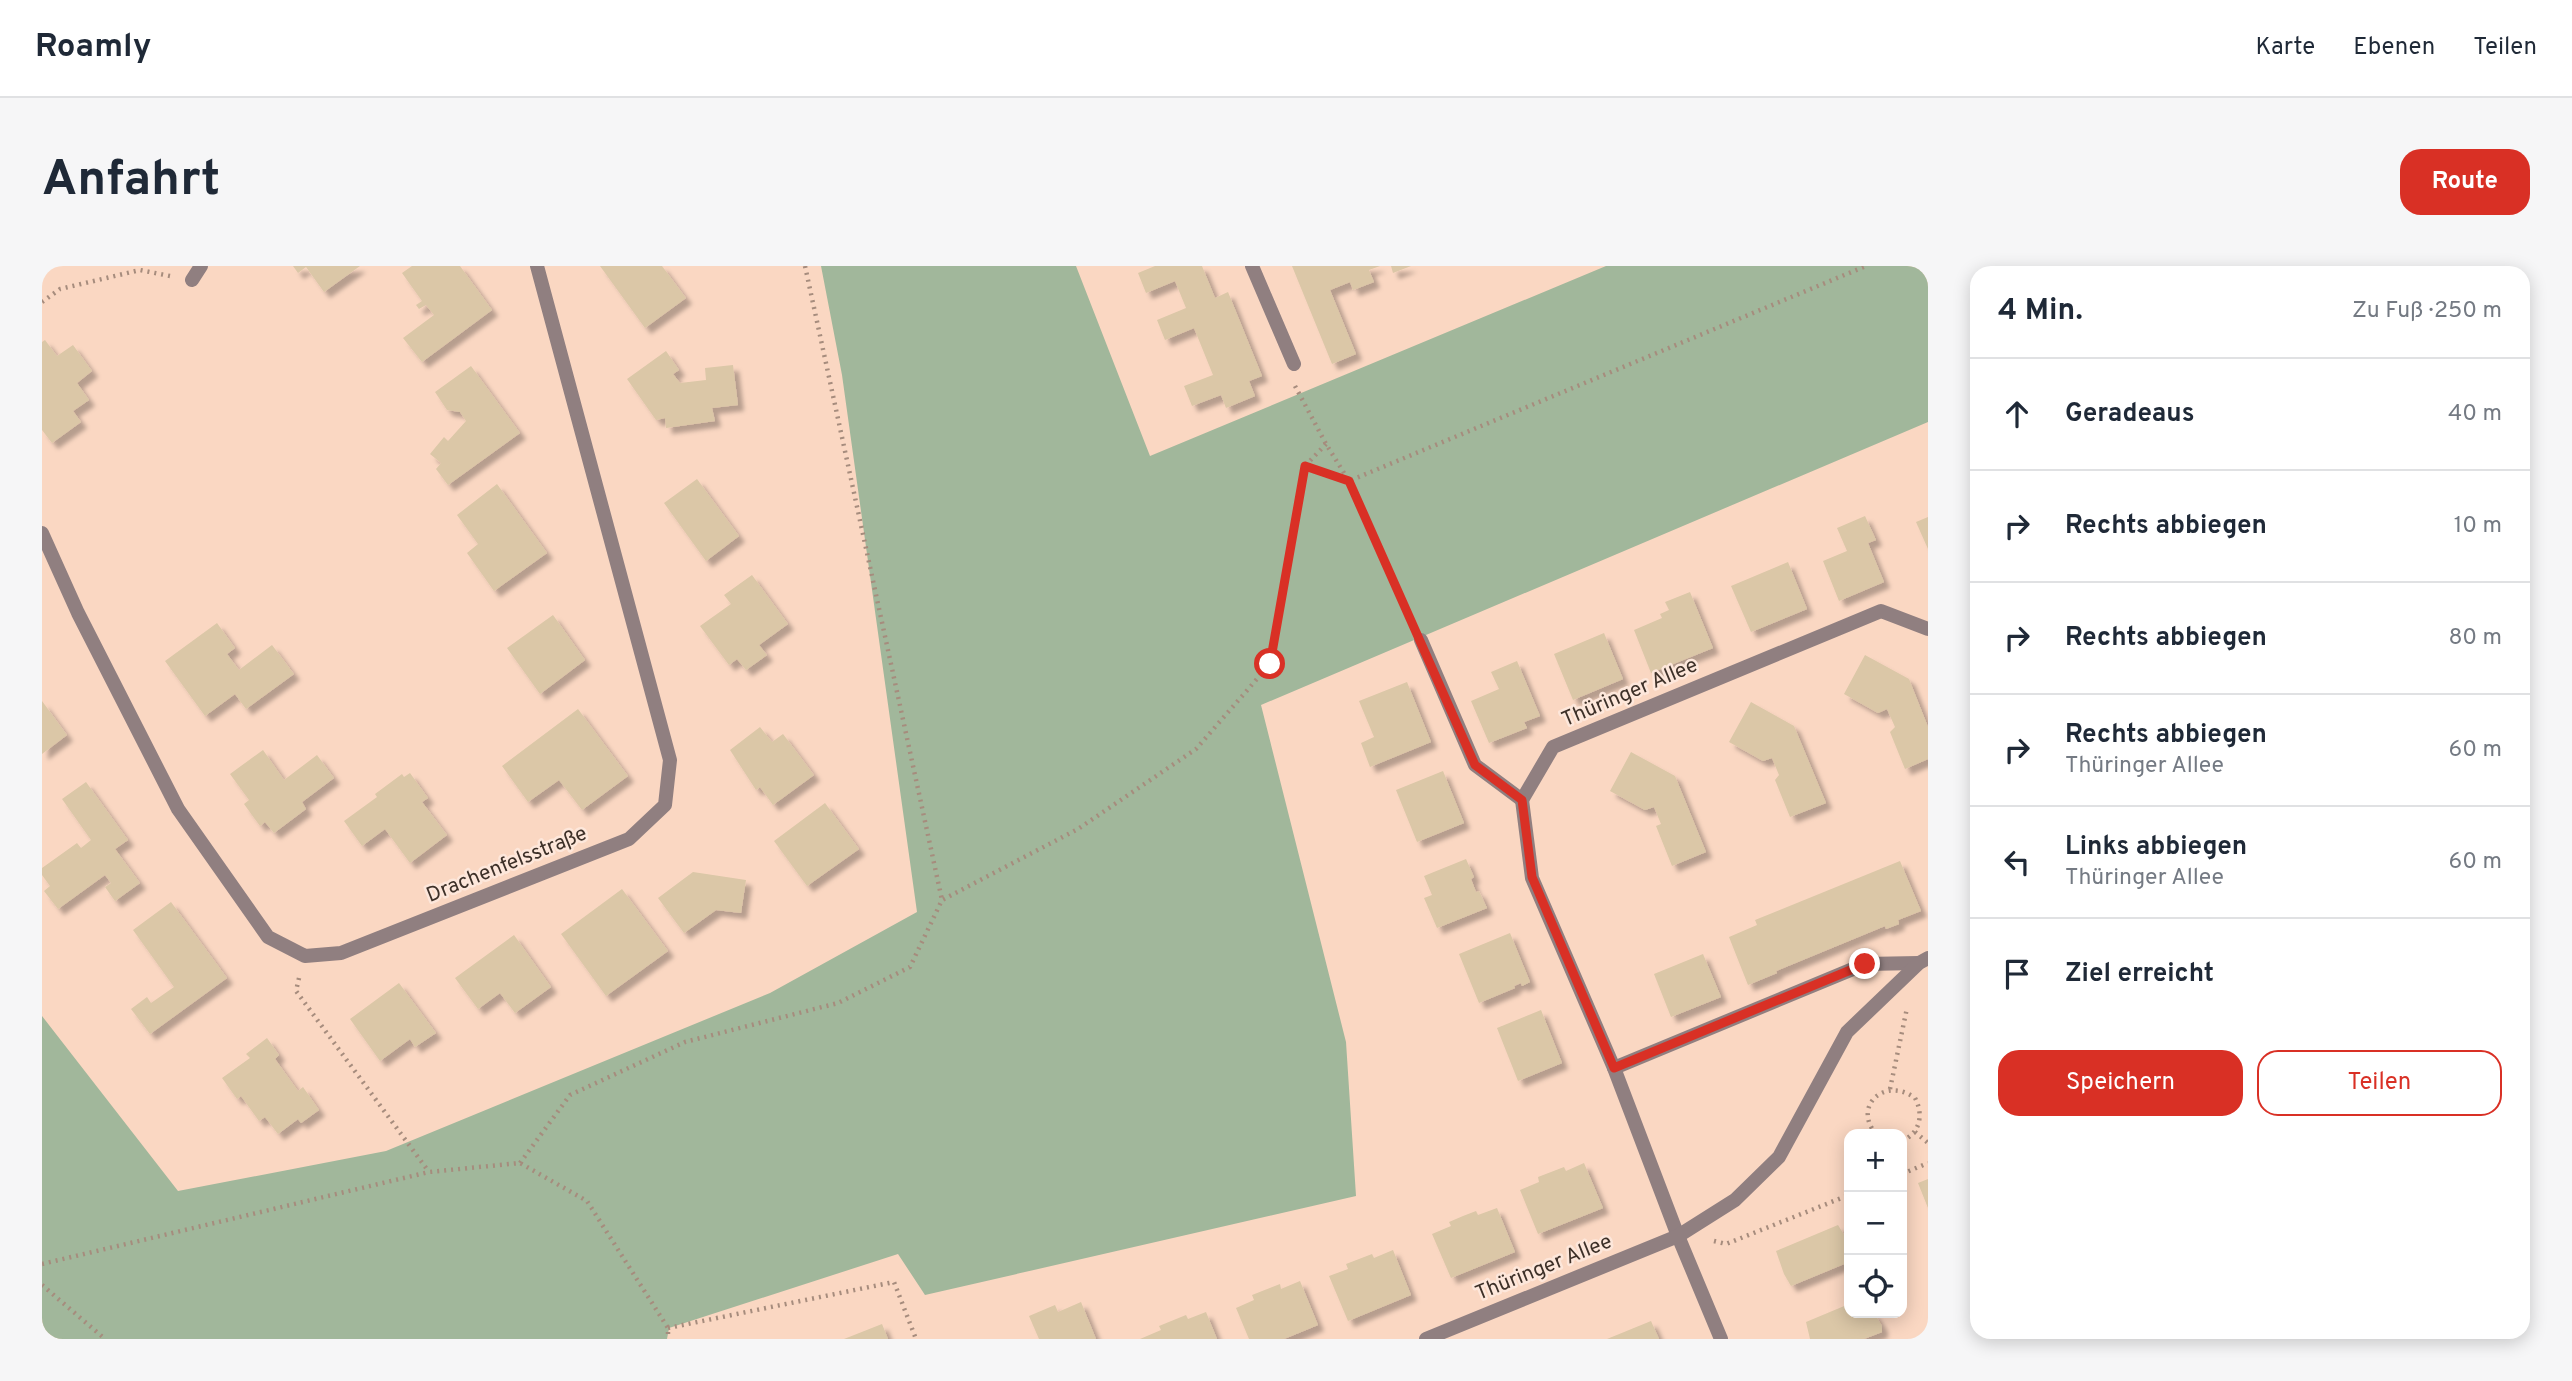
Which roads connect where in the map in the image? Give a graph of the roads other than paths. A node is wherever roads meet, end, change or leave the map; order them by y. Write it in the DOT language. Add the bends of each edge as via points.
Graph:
graph roads {
  1 [pos="201,266"];
  2 [pos="537,266"];
  3 [pos="1252,266"];
  4 [pos="192,280"];
  5 [pos="1294,364"];
  6 [pos="42,533"];
  7 [pos="1928,629"];
  8 [pos="1421,640"];
  9 [pos="1522,800"];
  10 [pos="1923,961"];
  11 [pos="1614,1068"];
  12 [pos="1678,1236"];
  13 [pos="1426,1339"];
  14 [pos="1721,1339"];
  1 -- 4 [label="street"];
  2 -- 6 [label="street, Drachenfelsstraße" via="670,760 665,805 629,839 341,953 305,956 268,937 178,809"];
  3 -- 5 [label="street"];
  7 -- 9 [label="street, Thüringer Allee" via="1881,611 1553,747"];
  8 -- 9 [label="street" via="1475,765"];
  9 -- 11 [label="street" via="1532,877"];
  10 -- 11 [label="street" via="1865,964"];
  10 -- 12 [label="street, Thüringer Allee" via="1847,1032 1779,1157 1735,1200"];
  11 -- 12 [label="street"];
  12 -- 13 [label="street, Thüringer Allee"];
  12 -- 14 [label="street"];
}
